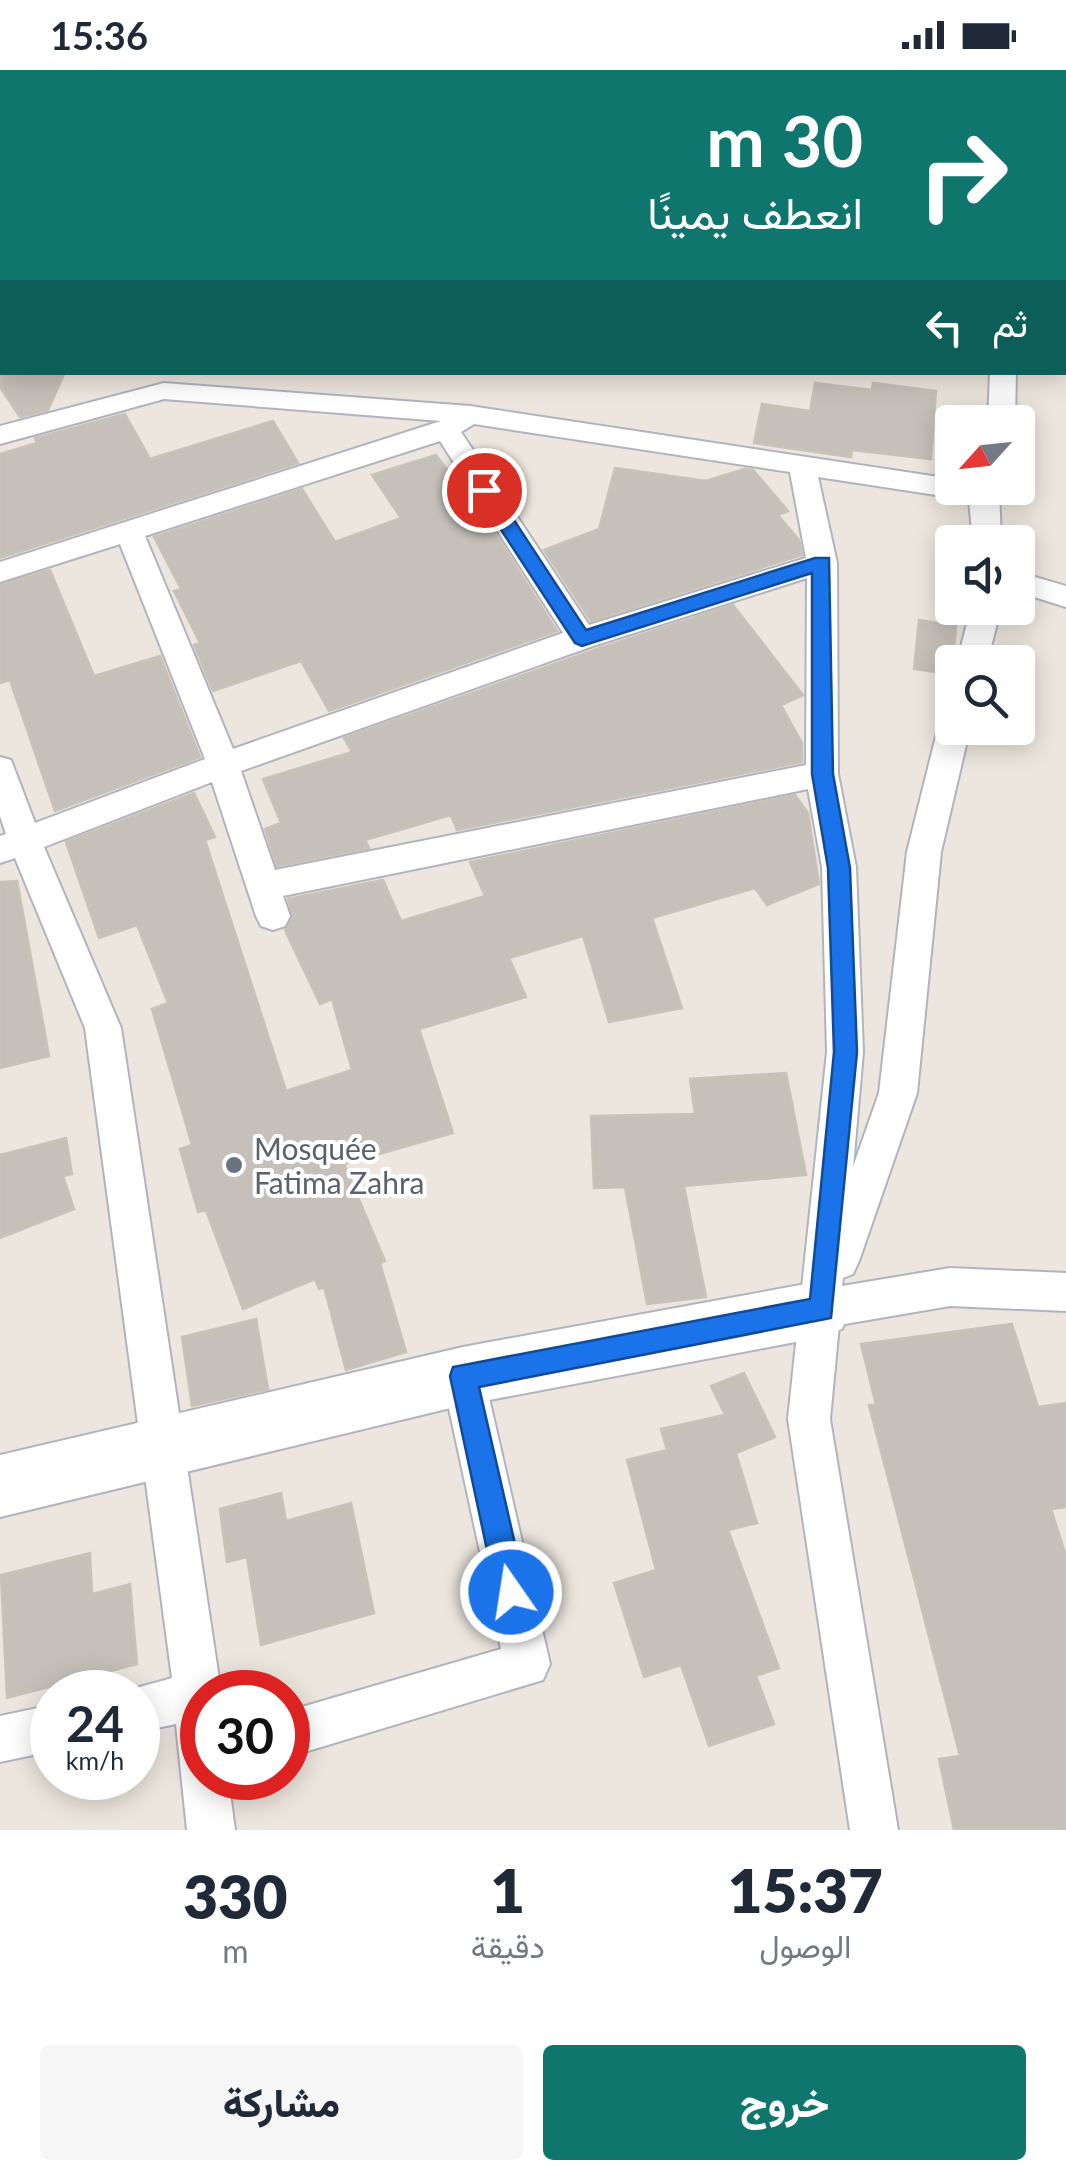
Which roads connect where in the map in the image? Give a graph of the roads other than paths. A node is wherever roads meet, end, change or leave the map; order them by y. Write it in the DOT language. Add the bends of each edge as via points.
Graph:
graph roads {
  1 [pos="1003,375"];
  2 [pos="1002,405"];
  3 [pos="458,423"];
  4 [pos="0,435"];
  5 [pos="802,465"];
  6 [pos="935,483"];
  7 [pos="130,531"];
  8 [pos="822,563"];
  9 [pos="0,572"];
  10 [pos="1035,587"];
  11 [pos="1066,597"];
  12 [pos="582,638"];
  13 [pos="950,745"];
  14 [pos="223,765"];
  15 [pos="0,769"];
  16 [pos="822,774"];
  17 [pos="13,846"];
  18 [pos="1066,1292"];
  19 [pos="822,1309"];
  20 [pos="463,1376"];
  21 [pos="160,1448"];
  22 [pos="0,1486"];
  23 [pos="194,1670"];
  24 [pos="310,1728"];
  25 [pos="30,1733"];
  26 [pos="0,1739"];
  27 [pos="207,1800"];
  28 [pos="211,1830"];
  29 [pos="874,1830"];
  1 -- 2 [label="street"];
  3 -- 4 [label="street" via="164,391"];
  3 -- 5 [label="street"];
  3 -- 7 [label="street"];
  3 -- 12 [label="street"];
  5 -- 6 [label="street"];
  5 -- 8 [label="street"];
  7 -- 9 [label="street"];
  7 -- 14 [label="street"];
  8 -- 12 [label="street"];
  8 -- 16 [label="street"];
  10 -- 11 [label="street"];
  12 -- 14 [label="street"];
  13 -- 19 [label="street" via="924,852 898,1094"];
  14 -- 16 [label="street" via="268,901"];
  14 -- 17 [label="street"];
  15 -- 17 [label="street"];
  16 -- 19 [label="street" via="839,868 846,1052"];
  17 -- 21 [label="street" via="104,1028"];
  18 -- 19 [label="street" via="950,1287"];
  19 -- 20 [label="street"];
  19 -- 29 [label="street" via="809,1418"];
  20 -- 21 [label="street"];
  20 -- 24 [label="street" via="527,1664"];
  21 -- 22 [label="street"];
  21 -- 23 [label="street"];
  25 -- 26 [label="street"];
  27 -- 28 [label="street"];
}
